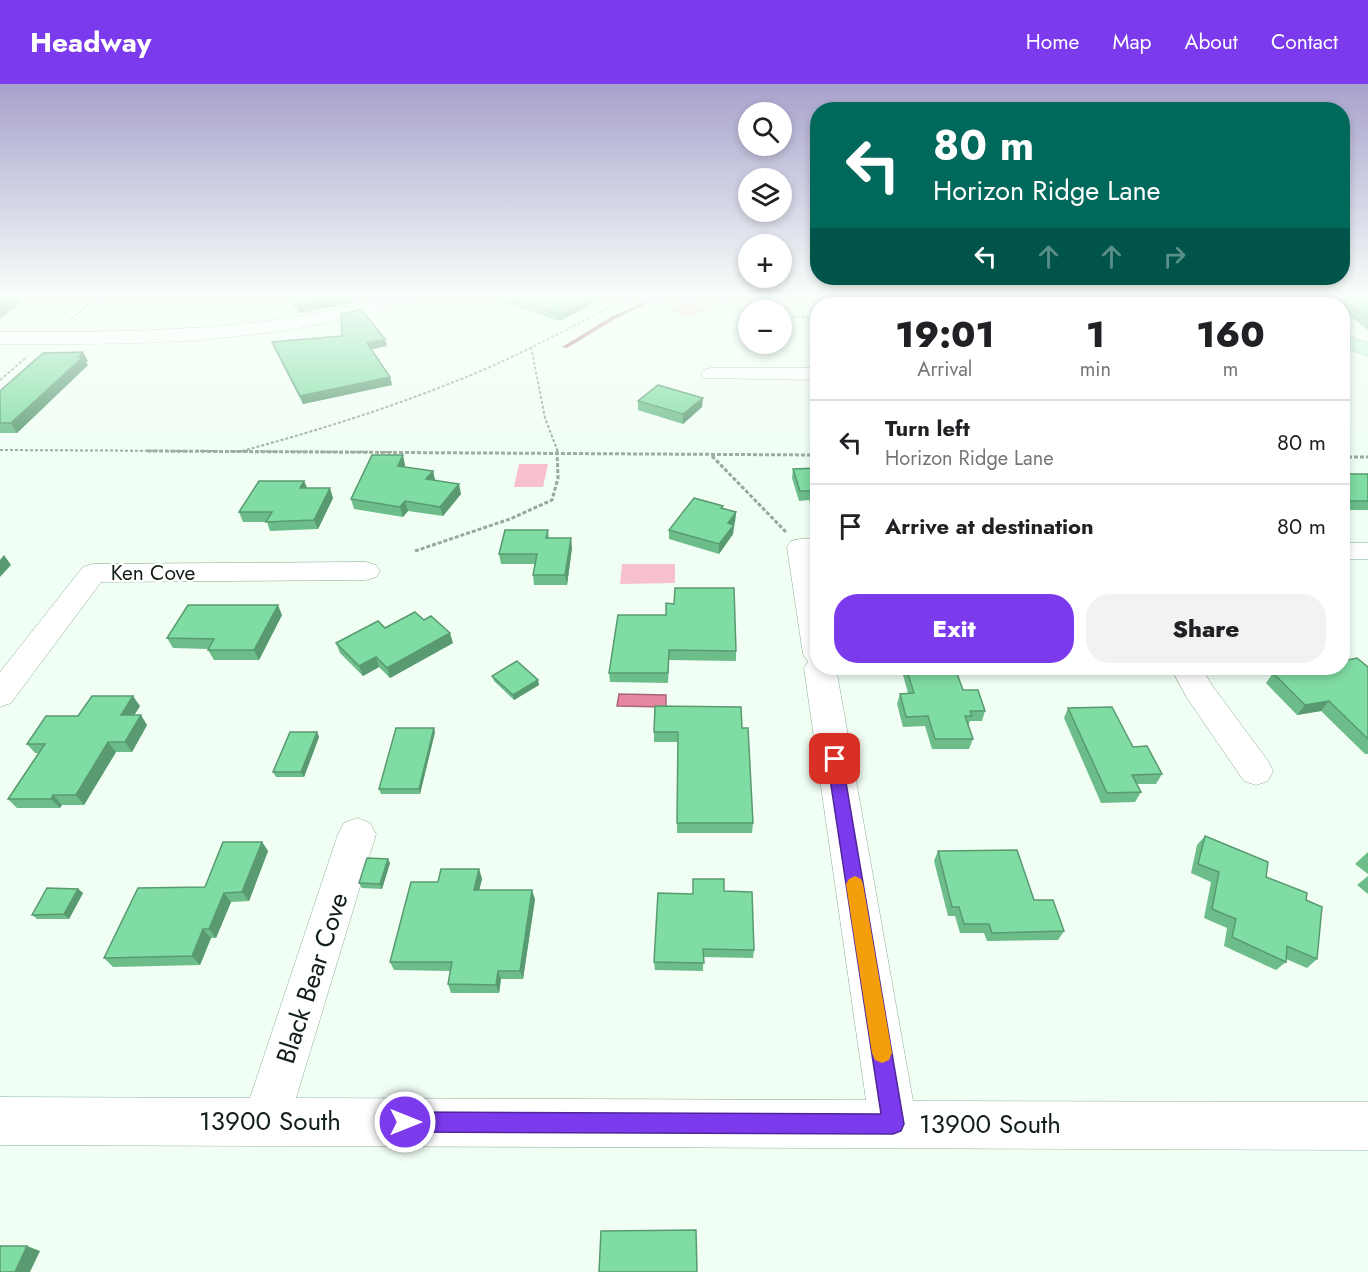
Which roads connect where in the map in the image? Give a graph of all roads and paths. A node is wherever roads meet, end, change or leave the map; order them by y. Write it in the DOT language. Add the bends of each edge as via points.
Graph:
graph roads {
  1 [pos="519,352"];
  2 [pos="532,352"];
  3 [pos="32,353"];
  4 [pos="711,374"];
  5 [pos="810,374"];
  6 [pos="0,380"];
  7 [pos="0,450"];
  8 [pos="234,453"];
  9 [pos="558,453"];
  10 [pos="711,455"];
  11 [pos="810,455"];
  12 [pos="1350,457"];
  13 [pos="1368,457"];
  14 [pos="786,532"];
  15 [pos="810,547"];
  16 [pos="416,551"];
  17 [pos="1350,551"];
  18 [pos="1368,551"];
  19 [pos="366,571"];
  20 [pos="810,606"];
  21 [pos="821,675"];
  22 [pos="1190,675"];
  23 [pos="0,695"];
  24 [pos="1256,771"];
  25 [pos="357,834"];
  26 [pos="0,1120"];
  27 [pos="266,1121"];
  28 [pos="893,1124"];
  29 [pos="1368,1126"];
  1 -- 8 [label="path" via="429,392 300,436"];
  2 -- 9 [label="path" via="545,418"];
  3 -- 6 [label="path"];
  4 -- 5 [label="street"];
  7 -- 8 [label="path"];
  8 -- 9 [label="path"];
  9 -- 10 [label="path"];
  9 -- 16 [label="path" via="558,478 552,500 510,519"];
  10 -- 11 [label="path"];
  10 -- 14 [label="path"];
  12 -- 13 [label="path"];
  15 -- 20 [label="street" via="800,547"];
  17 -- 18 [label="street"];
  19 -- 23 [label="street, Ken Cove" via="93,573"];
  21 -- 28 [label="street"];
  22 -- 24 [label="street"];
  25 -- 27 [label="street, Black Bear Cove"];
  26 -- 27 [label="street, 13900 South"];
  27 -- 28 [label="street, 13900 South"];
  28 -- 29 [label="street, 13900 South"];
}
